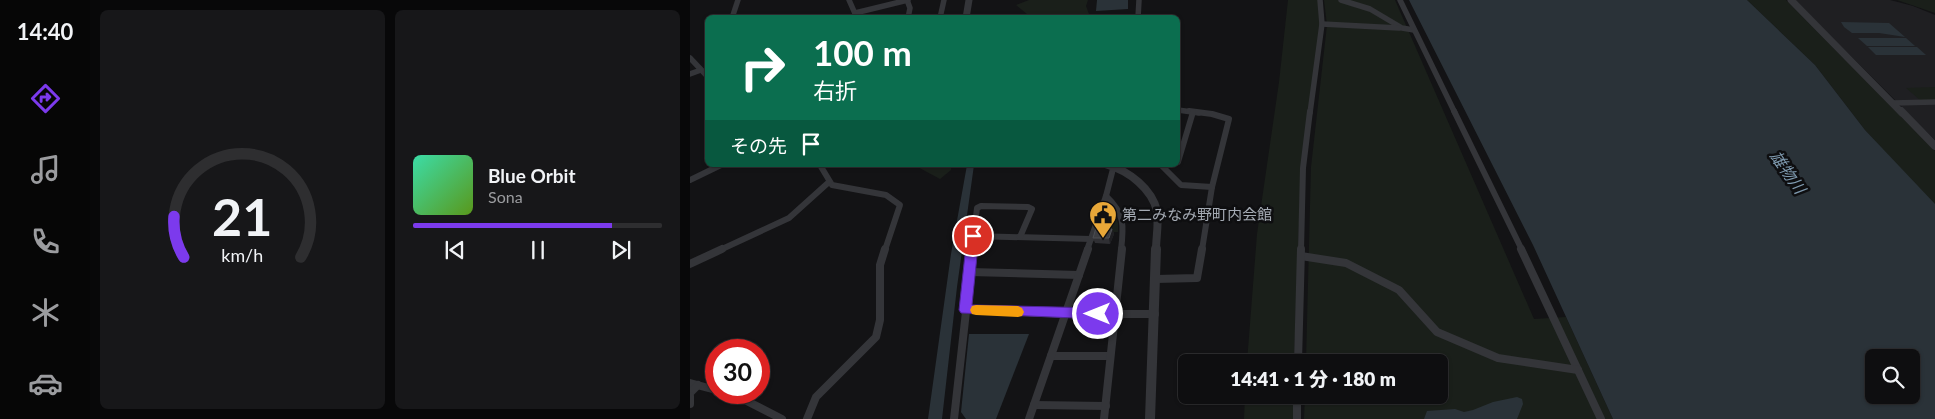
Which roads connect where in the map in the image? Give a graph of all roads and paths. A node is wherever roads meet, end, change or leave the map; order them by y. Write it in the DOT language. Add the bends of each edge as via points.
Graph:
graph roads {
  1 [pos="738,0"];
  2 [pos="850,0"];
  3 [pos="908,0"];
  4 [pos="944,0"];
  5 [pos="969,0"];
  6 [pos="1140,0"];
  7 [pos="1320,0"];
  8 [pos="1341,0"];
  9 [pos="1400,0"];
  10 [pos="1791,0"];
  11 [pos="733,15"];
  12 [pos="856,15"];
  13 [pos="909,15"];
  14 [pos="941,15"];
  15 [pos="966,15"];
  16 [pos="1138,15"];
  17 [pos="1322,24"];
  18 [pos="1402,28"];
  19 [pos="1414,30"];
  20 [pos="690,58"];
  21 [pos="701,70"];
  22 [pos="690,74"];
  23 [pos="705,74"];
  24 [pos="1935,102"];
  25 [pos="1893,103"];
  26 [pos="1180,110"];
  27 [pos="1193,112"];
  28 [pos="1935,146"];
  29 [pos="1180,153"];
  30 [pos="718,167"];
  31 [pos="821,167"];
  32 [pos="1112,167"];
  33 [pos="1115,167"];
  34 [pos="1164,167"];
  35 [pos="1176,167"];
  36 [pos="1174,175"];
  37 [pos="690,180"];
  38 [pos="829,182"];
  39 [pos="1212,187"];
  40 [pos="1106,196"];
  41 [pos="973,236"];
  42 [pos="1020,237"];
  43 [pos="1091,239"];
  44 [pos="1301,256"];
  45 [pos="690,264"];
  46 [pos="970,272"];
  47 [pos="1079,275"];
  48 [pos="1156,279"];
  49 [pos="965,310"];
  50 [pos="1065,314"];
  51 [pos="1114,314"];
  52 [pos="1155,314"];
  53 [pos="1298,354"];
  54 [pos="1051,356"];
  55 [pos="1110,356"];
  56 [pos="1578,370"];
  57 [pos="694,384"];
  58 [pos="690,395"];
  59 [pos="690,404"];
  60 [pos="753,404"];
  61 [pos="1297,404"];
  62 [pos="1034,405"];
  63 [pos="1106,406"];
  64 [pos="782,419"];
  65 [pos="807,419"];
  66 [pos="954,419"];
  67 [pos="1029,419"];
  68 [pos="1104,419"];
  69 [pos="1150,419"];
  70 [pos="1297,419"];
  71 [pos="1600,419"];
  1 -- 11 [label="street"];
  2 -- 12 [label="street"];
  3 -- 12 [label="street"];
  3 -- 13 [label="street"];
  4 -- 14 [label="street"];
  5 -- 15 [label="street"];
  6 -- 16 [label="street"];
  7 -- 17 [label="street"];
  8 -- 18 [label="street" via="1371,10"];
  9 -- 19 [label="street"];
  10 -- 25 [label="street"];
  17 -- 18 [label="street"];
  17 -- 44 [label="street" via="1303,168"];
  18 -- 19 [label="street"];
  19 -- 56 [label="street"];
  20 -- 21 [label="street"];
  21 -- 22 [label="street"];
  21 -- 23 [label="street"];
  24 -- 25 [label="street"];
  25 -- 28 [label="street"];
  26 -- 27 [label="street"];
  27 -- 29 [label="street"];
  27 -- 39 [label="street" via="1229,119"];
  30 -- 37 [label="street"];
  31 -- 38 [label="street"];
  32 -- 40 [label="street"];
  33 -- 48 [label="street" via="1143,186 1157,212"];
  34 -- 36 [label="street"];
  35 -- 36 [label="street"];
  36 -- 39 [label="street" via="1181,185"];
  38 -- 45 [label="street" via="789,218"];
  38 -- 65 [label="street" via="836,187 882,194 896,200 900,206 880,265 880,320 876,337 816,397"];
  39 -- 48 [label="street" via="1197,278"];
  40 -- 43 [label="street"];
  40 -- 51 [label="street" via="1116,206 1124,225"];
  41 -- 42 [label="street"];
  41 -- 42 [label="street" via="977,208 1028,206 1032,209"];
  41 -- 46 [label="street"];
  42 -- 43 [label="street"];
  43 -- 47 [label="street"];
  44 -- 53 [label="street"];
  44 -- 56 [label="street" via="1346,263 1399,290 1437,332 1498,358"];
  46 -- 47 [label="street"];
  46 -- 49 [label="street"];
  47 -- 50 [label="street"];
  48 -- 52 [label="street"];
  49 -- 50 [label="street"];
  49 -- 66 [label="street"];
  50 -- 51 [label="street"];
  50 -- 54 [label="street"];
  51 -- 52 [label="street"];
  51 -- 55 [label="street"];
  52 -- 69 [label="street"];
  54 -- 55 [label="street"];
  54 -- 62 [label="street"];
  55 -- 63 [label="street"];
  56 -- 71 [label="street"];
  57 -- 58 [label="street"];
  58 -- 59 [label="street"];
  60 -- 64 [label="street"];
  61 -- 70 [label="street"];
  62 -- 63 [label="street"];
  62 -- 67 [label="street"];
  63 -- 68 [label="street"];
}
